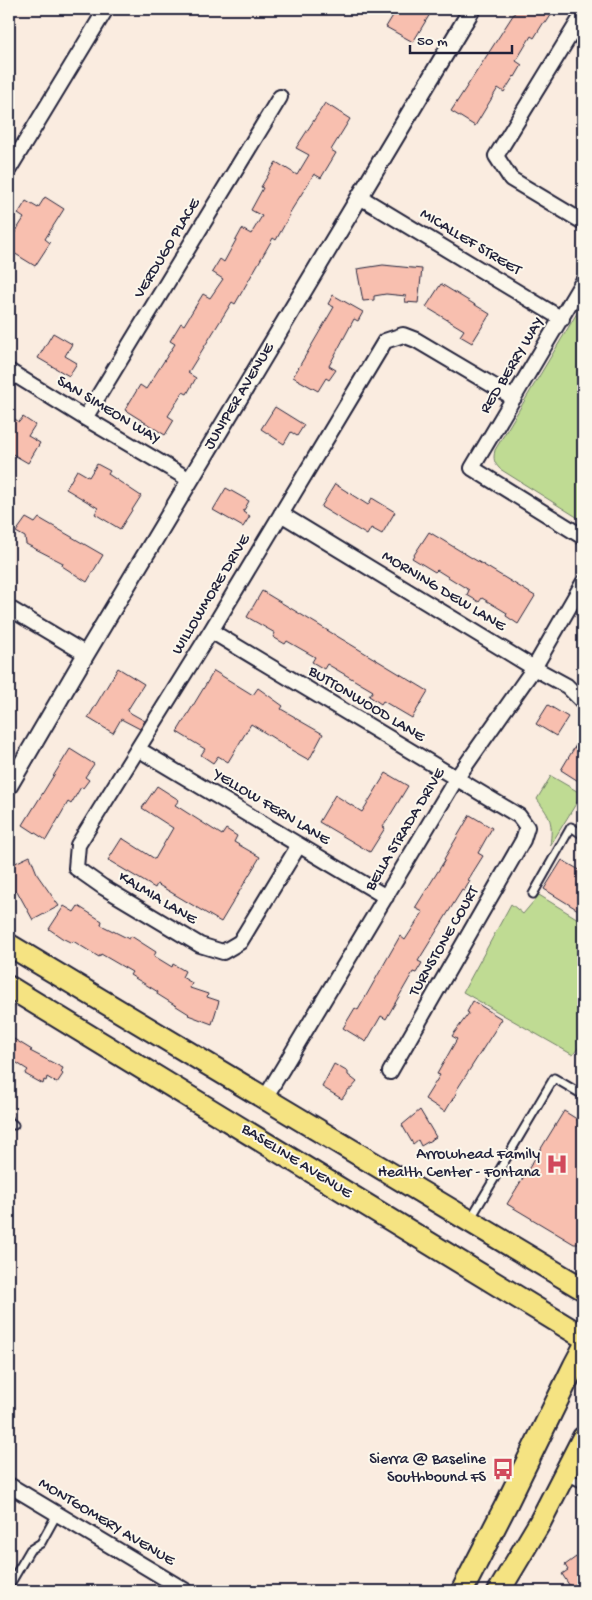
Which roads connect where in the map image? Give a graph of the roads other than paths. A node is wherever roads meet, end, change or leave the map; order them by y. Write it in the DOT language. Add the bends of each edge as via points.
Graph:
graph roads {
  1 [pos="106,9"];
  2 [pos="472,9"];
  3 [pos="583,14"];
  4 [pos="280,97"];
  5 [pos="9,168"];
  6 [pos="360,197"];
  7 [pos="583,222"];
  8 [pos="583,282"];
  9 [pos="562,319"];
  10 [pos="9,371"];
  11 [pos="514,398"];
  12 [pos="85,418"];
  13 [pos="190,480"];
  14 [pos="281,514"];
  15 [pos="583,537"];
  16 [pos="583,583"];
  17 [pos="9,608"];
  18 [pos="210,632"];
  19 [pos="86,654"];
  20 [pos="534,668"];
  21 [pos="583,702"];
  22 [pos="138,749"];
  23 [pos="456,779"];
  24 [pos="9,786"];
  25 [pos="527,827"];
  26 [pos="583,835"];
  27 [pos="299,845"];
  28 [pos="76,868"];
  29 [pos="533,894"];
  30 [pos="386,897"];
  31 [pos="9,945"];
  32 [pos="9,987"];
  33 [pos="390,1072"];
  34 [pos="583,1096"];
  35 [pos="265,1098"];
  36 [pos="469,1221"];
  37 [pos="583,1289"];
  38 [pos="583,1338"];
  39 [pos="583,1349"];
  40 [pos="583,1438"];
  41 [pos="574,1479"];
  42 [pos="9,1485"];
  43 [pos="57,1514"];
  44 [pos="9,1586"];
  45 [pos="186,1591"];
  46 [pos="462,1591"];
  47 [pos="499,1591"];
  1 -- 5 [label="street"];
  2 -- 6 [label="street, JUNIPER AVENUE"];
  3 -- 7 [label="street" via="496,156 511,179"];
  4 -- 12 [label="street, VERDUGO PLACE"];
  6 -- 9 [label="street, MICALLEF STREET"];
  6 -- 13 [label="street, JUNIPER AVENUE"];
  8 -- 9 [label="street, RED BERRY WAY"];
  9 -- 11 [label="street, RED BERRY WAY"];
  10 -- 12 [label="street, SAN SIMEON WAY"];
  11 -- 14 [label="street, WILLOWMORE DRIVE" via="416,340 403,335 385,340"];
  11 -- 15 [label="street, RED BERRY WAY" via="472,468"];
  12 -- 13 [label="street, SAN SIMEON WAY"];
  13 -- 19 [label="street, JUNIPER AVENUE"];
  14 -- 18 [label="street, WILLOWMORE DRIVE"];
  14 -- 20 [label="street, MORNING DEW LANE"];
  16 -- 20 [label="street, BELLA STRADA DRIVE"];
  17 -- 19 [label="street"];
  18 -- 22 [label="street, WILLOWMORE DRIVE"];
  18 -- 23 [label="street, BUTTONWOOD LANE"];
  19 -- 24 [label="street, JUNIPER AVENUE"];
  20 -- 21 [label="street, MORNING DEW LANE" via="567,686"];
  20 -- 23 [label="street, BELLA STRADA DRIVE"];
  22 -- 27 [label="street, YELLOW FERN LANE"];
  22 -- 28 [label="street, WILLOWMORE DRIVE" via="78,845"];
  23 -- 25 [label="street, BUTTONWOOD LANE" via="520,816"];
  23 -- 30 [label="street, BELLA STRADA DRIVE"];
  25 -- 33 [label="street, TURNSTONE COURT" via="523,840"];
  26 -- 29 [label="lane" via="571,827"];
  27 -- 28 [label="street, KALMIA LANE" via="240,942 223,952 200,945"];
  27 -- 30 [label="street, YELLOW FERN LANE"];
  30 -- 35 [label="street, BELLA STRADA DRIVE"];
  31 -- 35 [label="main road"];
  32 -- 38 [label="main road, BASELINE AVENUE"];
  34 -- 36 [label="lane" via="554,1078"];
  35 -- 36 [label="main road"];
  36 -- 37 [label="main road"];
  39 -- 46 [label="main road"];
  40 -- 41 [label="main road"];
  41 -- 47 [label="main road" via="539,1524"];
  42 -- 43 [label="street, MONTGOMERY AVENUE"];
  43 -- 44 [label="lane" via="41,1543 30,1550"];
  43 -- 45 [label="street, MONTGOMERY AVENUE"];
}
